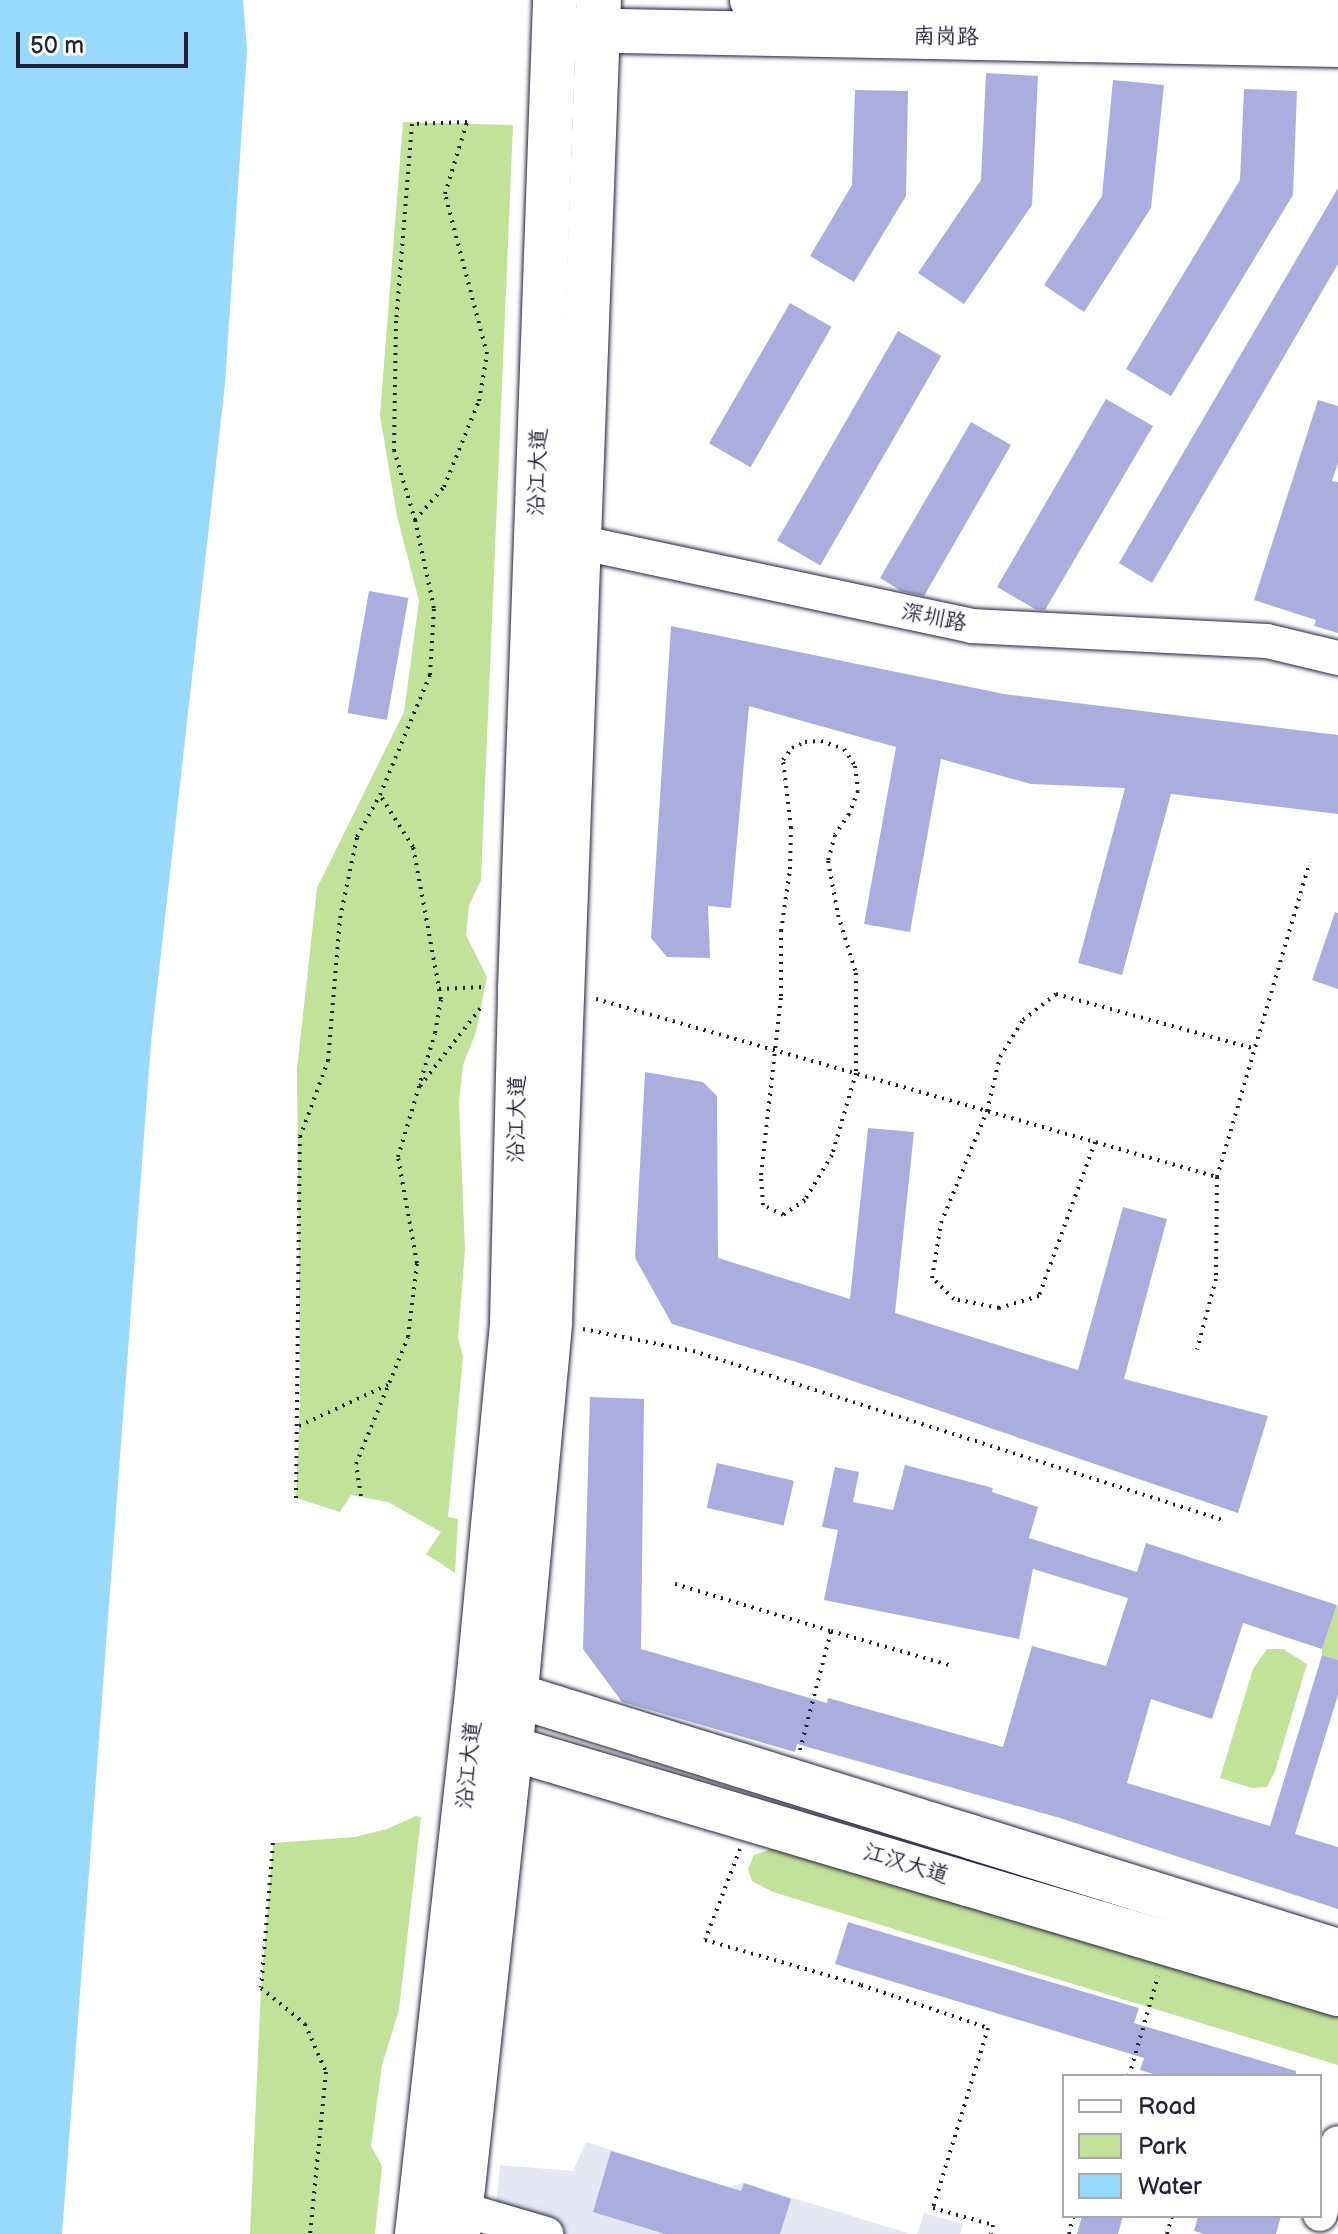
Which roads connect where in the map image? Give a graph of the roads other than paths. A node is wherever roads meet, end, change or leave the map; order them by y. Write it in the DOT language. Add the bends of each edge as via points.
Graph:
graph roads {
  1 [pos="752,0"];
  2 [pos="1338,13"];
  3 [pos="554,15"];
  4 [pos="599,15"];
  5 [pos="1338,45"];
  6 [pos="536,533"];
  7 [pos="579,543"];
  8 [pos="1338,658"];
  9 [pos="497,1689"];
  10 [pos="492,1741"];
  11 [pos="1338,1951"];
  12 [pos="1338,1994"];
  13 [pos="1338,2143"];
  14 [pos="1322,2207"];
  15 [pos="460,2221"];
  16 [pos="417,2234"];
  17 [pos="546,2234"];
  1 -- 2 [label="main road, 南岗路"];
  3 -- 4 [label="main road, 南岗路"];
  3 -- 6 [label="main road, 沿江大道"];
  4 -- 5 [label="main road, 南岗路"];
  4 -- 7 [label="main road, 沿江大道"];
  6 -- 7 [label="street, 深圳路"];
  6 -- 9 [label="main road, 沿江大道"];
  7 -- 8 [label="street, 深圳路" via="971,626 1267,641"];
  7 -- 9 [label="main road, 沿江大道" via="550,1322"];
  9 -- 10 [label="main road, 沿江大道"];
  9 -- 11 [label="main road"];
  10 -- 12 [label="main road, 江汉大道"];
  10 -- 15 [label="main road, 沿江大道"];
  10 -- 16 [label="main road, 沿江大道"];
  13 -- 14 [label="street"];
  15 -- 17 [label="street"];
}
